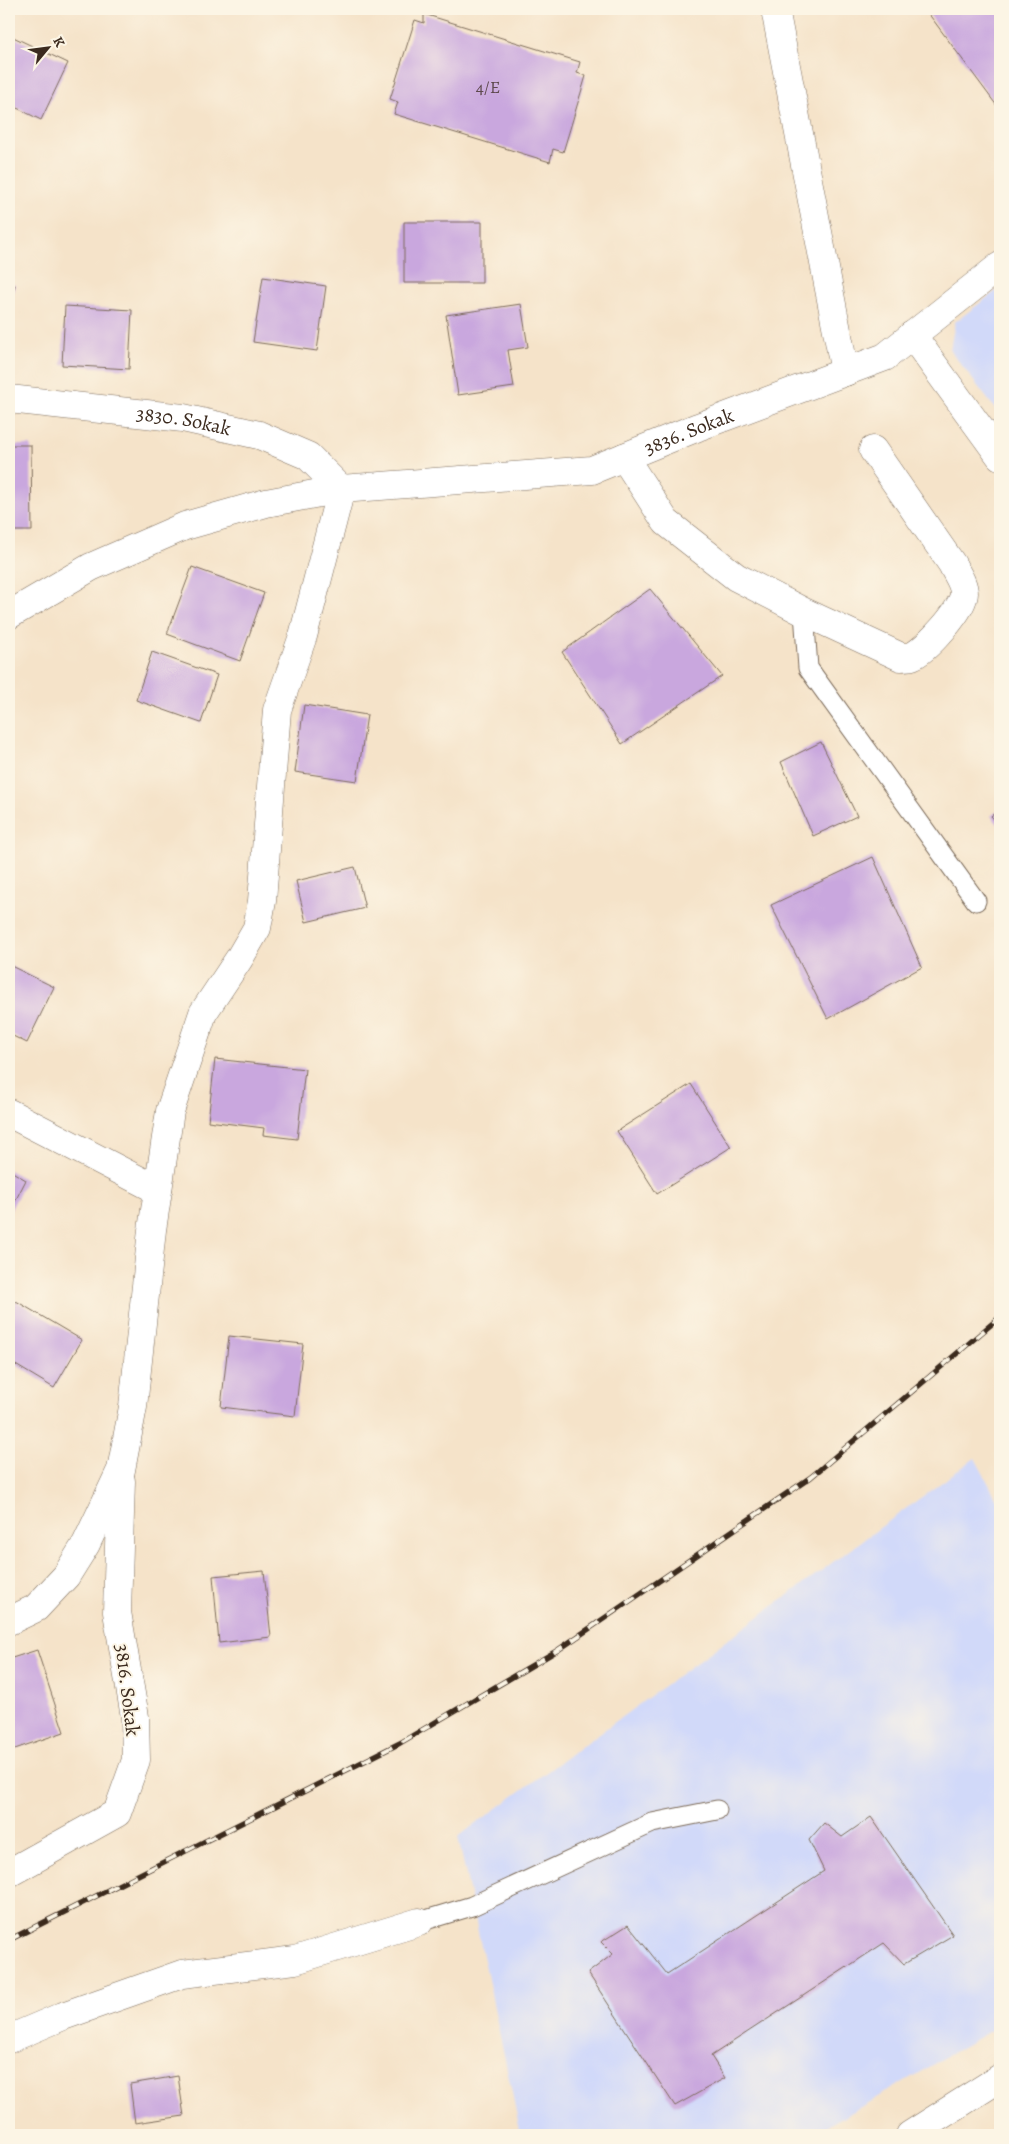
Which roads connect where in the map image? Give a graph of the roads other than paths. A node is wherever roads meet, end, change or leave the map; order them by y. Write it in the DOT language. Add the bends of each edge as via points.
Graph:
graph roads {
  1 [pos="776,9"];
  2 [pos="1000,266"];
  3 [pos="912,335"];
  4 [pos="845,372"];
  5 [pos="9,399"];
  6 [pos="873,450"];
  7 [pos="1000,456"];
  8 [pos="624,457"];
  9 [pos="341,489"];
  10 [pos="804,612"];
  11 [pos="9,615"];
  12 [pos="976,901"];
  13 [pos="9,1113"];
  14 [pos="158,1190"];
  15 [pos="121,1470"];
  16 [pos="9,1621"];
  17 [pos="717,1810"];
  18 [pos="9,1872"];
  19 [pos="420,1922"];
  20 [pos="9,2039"];
  21 [pos="1000,2078"];
  22 [pos="910,2135"];
  1 -- 4 [label="street"];
  2 -- 3 [label="street, 3836. Sokak"];
  3 -- 4 [label="street, 3836. Sokak" via="884,358"];
  3 -- 7 [label="street"];
  4 -- 8 [label="street, 3836. Sokak"];
  5 -- 9 [label="street, 3830. Sokak" via="183,418 259,435 308,456"];
  6 -- 10 [label="street" via="952,564 962,584 962,602 935,637 911,657 901,657"];
  8 -- 9 [label="street, 3836. Sokak" via="592,470"];
  8 -- 10 [label="street" via="666,522 736,576"];
  9 -- 11 [label="street, 3836. Sokak" via="266,503 185,526 91,567"];
  9 -- 14 [label="street" via="302,636 277,710 262,901 257,928 203,1013 170,1111"];
  10 -- 12 [label="lane" via="808,668"];
  13 -- 14 [label="street"];
  14 -- 15 [label="street" via="134,1407"];
  15 -- 16 [label="street" via="86,1544 66,1576 36,1608"];
  15 -- 18 [label="street, 3816. Sokak" via="118,1612 135,1717 136,1760 117,1813"];
  17 -- 19 [label="lane" via="652,1823 472,1906"];
  19 -- 20 [label="street" via="295,1960 182,1974 63,2016"];
  21 -- 22 [label="street"];
}
